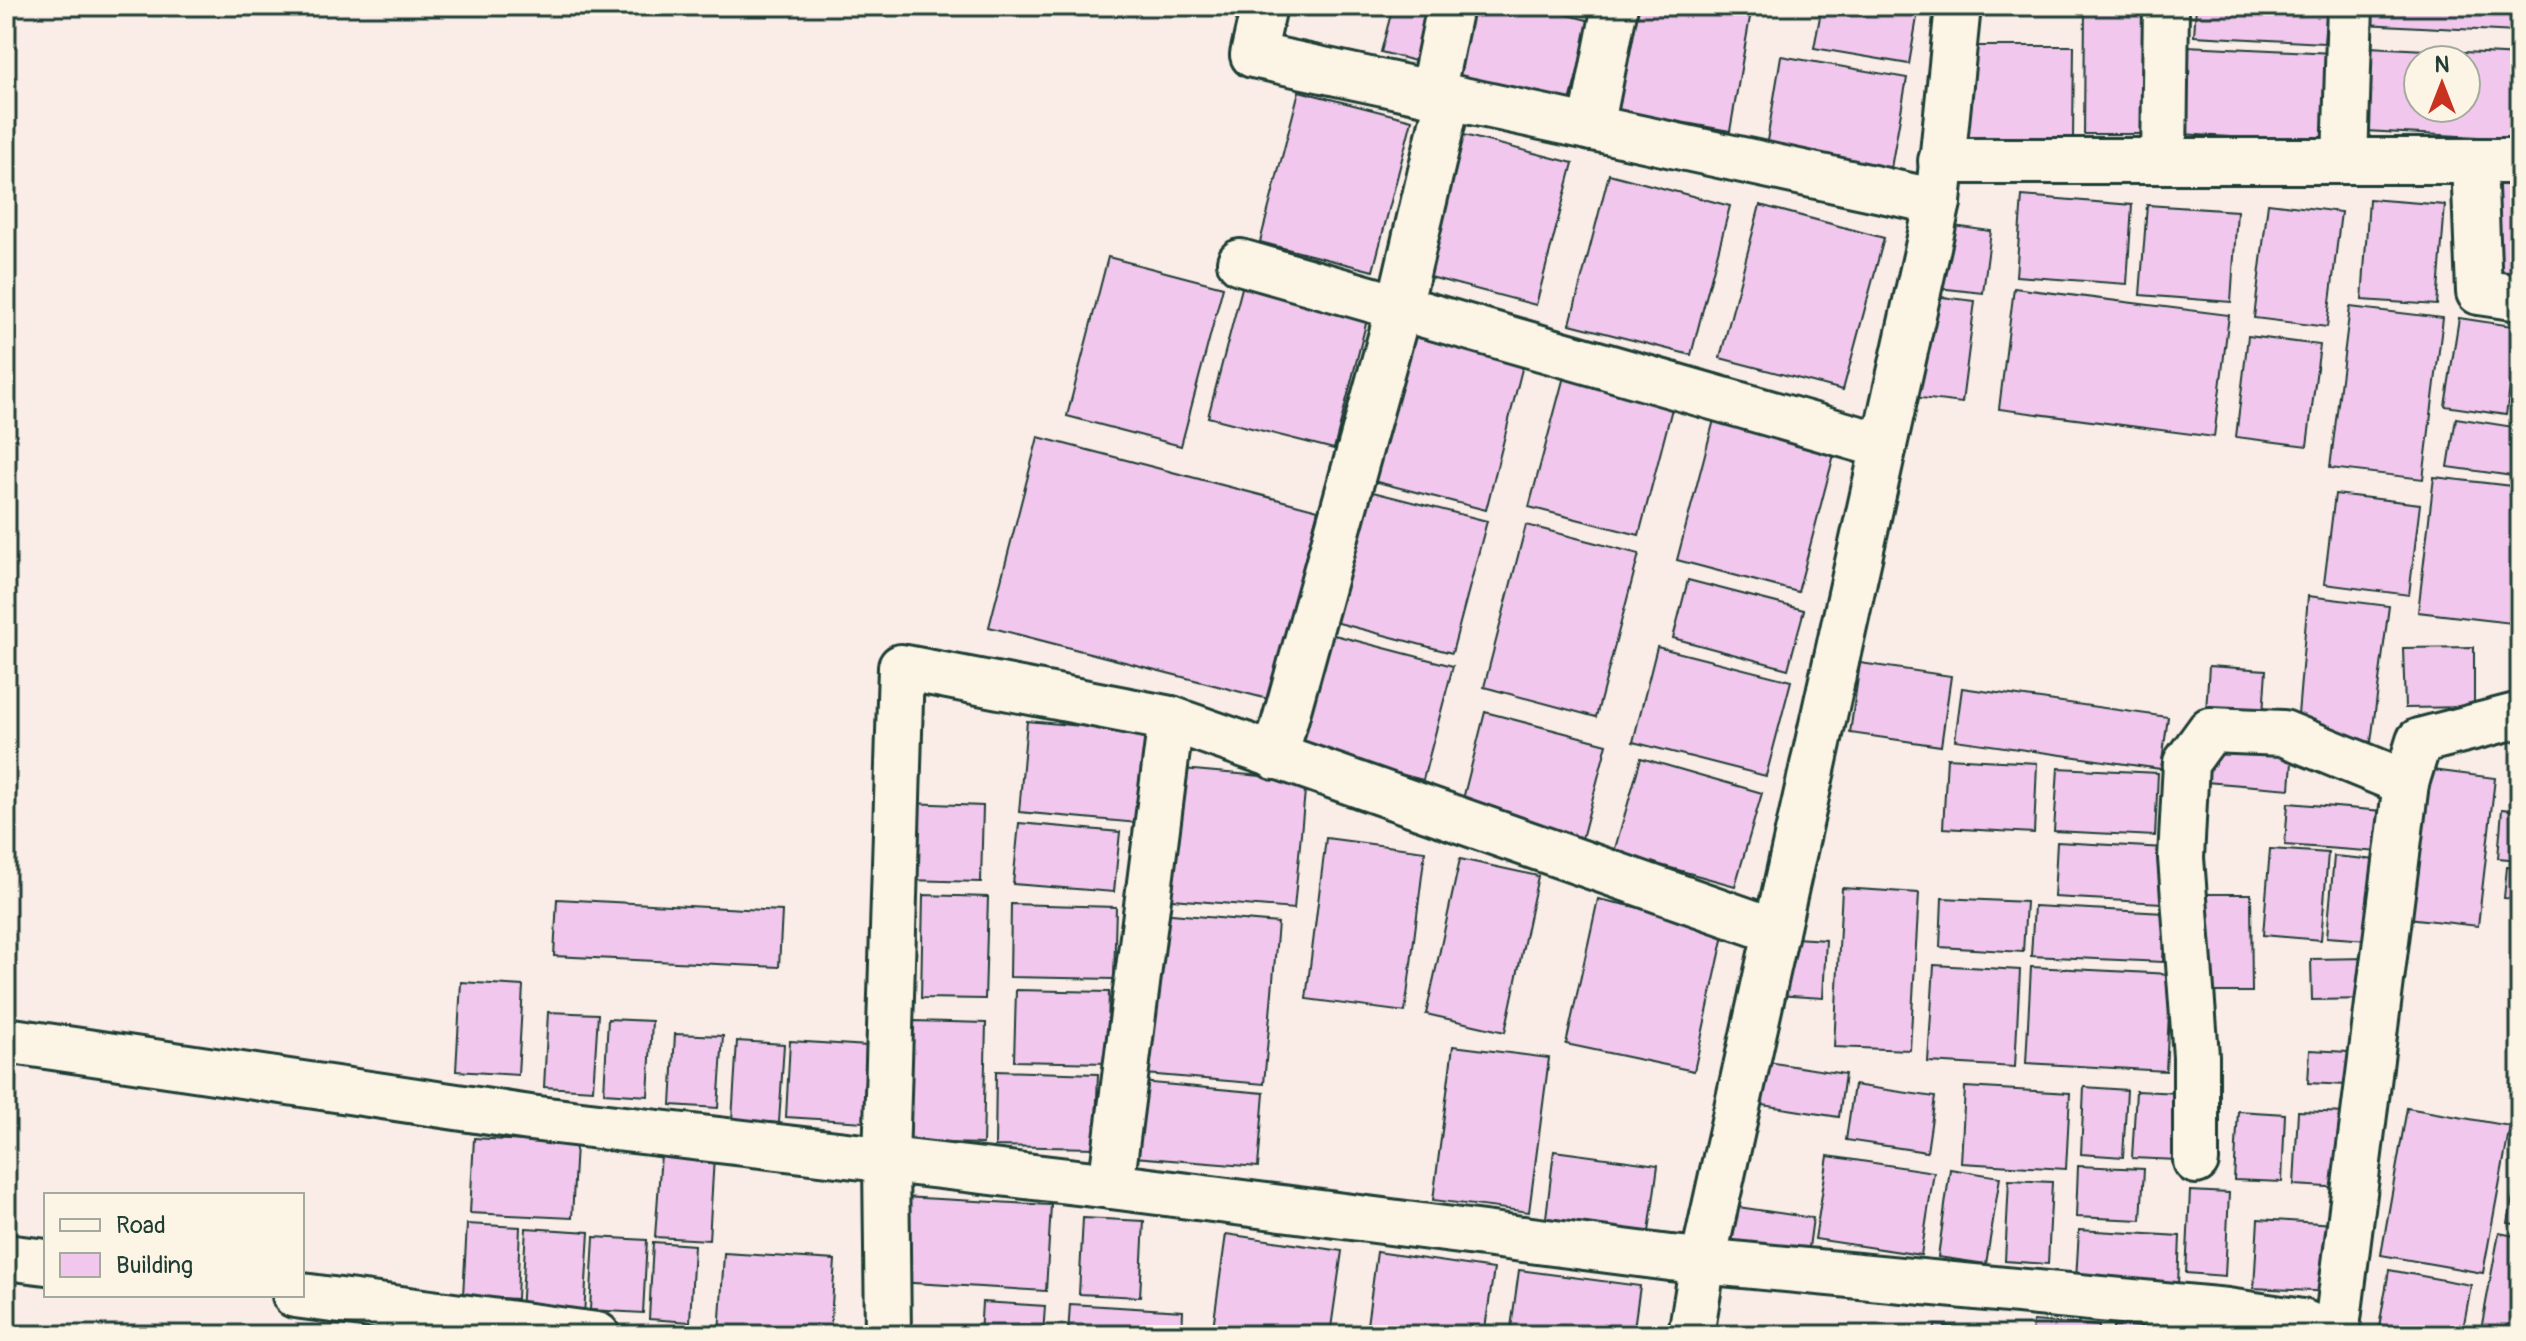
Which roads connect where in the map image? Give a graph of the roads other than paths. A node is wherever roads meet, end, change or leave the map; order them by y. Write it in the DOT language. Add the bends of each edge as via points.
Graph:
graph roads {
  1 [pos="1264,6"];
  2 [pos="1450,6"];
  3 [pos="1615,6"];
  4 [pos="1958,6"];
  5 [pos="2166,6"];
  6 [pos="2350,6"];
  7 [pos="1440,96"];
  8 [pos="1591,128"];
  9 [pos="2164,161"];
  10 [pos="2345,161"];
  11 [pos="2474,161"];
  12 [pos="2520,161"];
  13 [pos="1939,182"];
  14 [pos="1240,262"];
  15 [pos="2520,298"];
  16 [pos="1399,308"];
  17 [pos="1884,446"];
  18 [pos="2520,715"];
  19 [pos="1171,719"];
  20 [pos="1275,757"];
  21 [pos="2406,783"];
  22 [pos="1776,931"];
  23 [pos="6,1040"];
  24 [pos="886,1160"];
  25 [pos="2196,1161"];
  26 [pos="1111,1186"];
  27 [pos="6,1257"];
  28 [pos="1703,1261"];
  29 [pos="44,1262"];
  30 [pos="304,1296"];
  31 [pos="597,1335"];
  32 [pos="888,1335"];
  33 [pos="1691,1335"];
  34 [pos="2334,1335"];
  1 -- 7 [label="street" via="1253,55"];
  2 -- 7 [label="street"];
  3 -- 8 [label="street"];
  4 -- 13 [label="street"];
  5 -- 9 [label="street"];
  6 -- 10 [label="street"];
  7 -- 8 [label="street"];
  7 -- 16 [label="street"];
  8 -- 13 [label="street"];
  9 -- 10 [label="street"];
  9 -- 13 [label="street"];
  10 -- 11 [label="street"];
  11 -- 12 [label="street"];
  11 -- 15 [label="street" via="2479,292"];
  13 -- 17 [label="street"];
  14 -- 16 [label="street"];
  16 -- 17 [label="street"];
  16 -- 20 [label="street"];
  17 -- 22 [label="street"];
  18 -- 21 [label="street" via="2419,741"];
  19 -- 20 [label="street"];
  19 -- 24 [label="street" via="901,667"];
  19 -- 26 [label="street"];
  20 -- 22 [label="street"];
  21 -- 25 [label="street" via="2283,733 2210,730 2186,763 2181,858 2196,1056"];
  21 -- 34 [label="street"];
  22 -- 28 [label="street"];
  23 -- 24 [label="street" via="530,1118"];
  24 -- 26 [label="street"];
  24 -- 32 [label="street"];
  26 -- 28 [label="street"];
  27 -- 29 [label="street"];
  28 -- 33 [label="street"];
  28 -- 34 [label="street" via="2227,1311 2302,1322"];
  30 -- 31 [label="street"];
}
